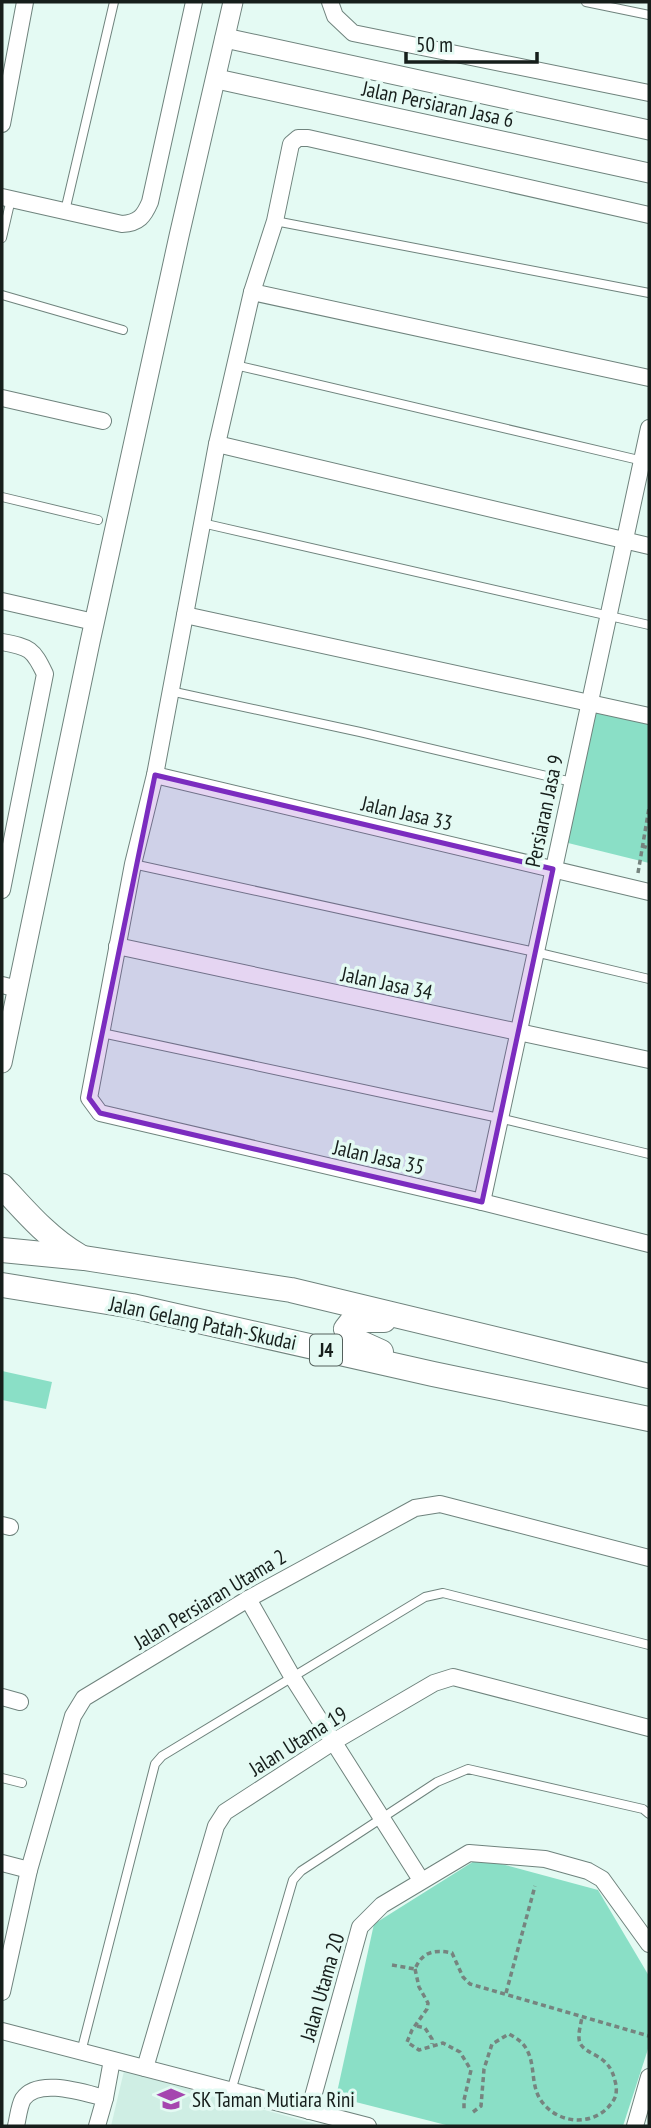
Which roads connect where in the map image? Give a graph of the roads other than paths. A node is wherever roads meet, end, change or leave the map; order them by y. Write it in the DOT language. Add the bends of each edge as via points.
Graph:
graph roads {
  1 [pos="25,2"];
  2 [pos="114,2"];
  3 [pos="194,2"];
  4 [pos="233,2"];
  5 [pos="330,2"];
  6 [pos="586,2"];
  7 [pos="649,15"];
  8 [pos="2,29"];
  9 [pos="18,32"];
  10 [pos="225,38"];
  11 [pos="216,79"];
  12 [pos="649,93"];
  13 [pos="2,117"];
  14 [pos="649,130"];
  15 [pos="649,173"];
  16 [pos="6,198"];
  17 [pos="65,211"];
  18 [pos="649,215"];
  19 [pos="275,221"];
  20 [pos="2,238"];
  21 [pos="252,292"];
  22 [pos="649,293"];
  23 [pos="2,295"];
  24 [pos="123,330"];
  25 [pos="235,365"];
  26 [pos="649,377"];
  27 [pos="2,398"];
  28 [pos="103,421"];
  29 [pos="649,428"];
  30 [pos="217,444"];
  31 [pos="646,461"];
  32 [pos="2,497"];
  33 [pos="98,520"];
  34 [pos="201,523"];
  35 [pos="625,541"];
  36 [pos="649,546"];
  37 [pos="2,601"];
  38 [pos="185,615"];
  39 [pos="608,617"];
  40 [pos="94,622"];
  41 [pos="649,625"];
  42 [pos="2,642"];
  43 [pos="170,691"];
  44 [pos="589,703"];
  45 [pos="649,716"];
  46 [pos="155,775"];
  47 [pos="572,782"];
  48 [pos="2,809"];
  49 [pos="19,812"];
  50 [pos="133,864"];
  51 [pos="553,869"];
  52 [pos="2,890"];
  53 [pos="642,890"];
  54 [pos="117,946"];
  55 [pos="535,952"];
  56 [pos="649,979"];
  57 [pos="10,987"];
  58 [pos="102,1032"];
  59 [pos="517,1032"];
  60 [pos="649,1060"];
  61 [pos="2,1063"];
  62 [pos="499,1118"];
  63 [pos="649,1154"];
  64 [pos="2,1186"];
  65 [pos="482,1202"];
  66 [pos="649,1244"];
  67 [pos="2,1250"];
  68 [pos="84,1258"];
  69 [pos="2,1285"];
  70 [pos="439,1325"];
  71 [pos="433,1374"];
  72 [pos="649,1376"];
  73 [pos="649,1419"];
  74 [pos="649,1558"];
  75 [pos="248,1599"];
  76 [pos="649,1645"];
  77 [pos="293,1678"];
  78 [pos="2,1697"];
  79 [pos="20,1702"];
  80 [pos="649,1728"];
  81 [pos="333,1742"];
  82 [pos="2,1778"];
  83 [pos="22,1783"];
  84 [pos="649,1814"];
  85 [pos="382,1818"];
  86 [pos="2,1863"];
  87 [pos="29,1870"];
  88 [pos="421,1880"];
  89 [pos="648,1939"];
  90 [pos="2,1992"];
  91 [pos="2,2031"];
  92 [pos="81,2052"];
  93 [pos="112,2060"];
  94 [pos="145,2068"];
  95 [pos="649,2077"];
  96 [pos="231,2091"];
  97 [pos="104,2098"];
  98 [pos="309,2111"];
  99 [pos="16,2126"];
  100 [pos="97,2126"];
  101 [pos="368,2126"];
  102 [pos="635,2126"];
  1 -- 9 [label="street"];
  2 -- 17 [label="lane"];
  3 -- 17 [label="street" via="144,216 122,224"];
  4 -- 10 [label="street"];
  5 -- 12 [label="street" via="335,16 353,33"];
  6 -- 7 [label="lane"];
  8 -- 9 [label="street"];
  9 -- 13 [label="street"];
  10 -- 11 [label="street"];
  10 -- 14 [label="street, Jalan Persiaran Jasa 6"];
  11 -- 15 [label="street, Jalan Persiaran Jasa 6"];
  11 -- 40 [label="street"];
  16 -- 17 [label="street"];
  16 -- 20 [label="lane"];
  18 -- 19 [label="street" via="298,138 291,144"];
  19 -- 21 [label="street"];
  19 -- 22 [label="lane"];
  21 -- 25 [label="street"];
  21 -- 26 [label="street"];
  23 -- 24 [label="lane"];
  25 -- 30 [label="street"];
  25 -- 31 [label="lane"];
  27 -- 28 [label="street"];
  29 -- 31 [label="street, Persiaran Jasa 9"];
  30 -- 34 [label="street"];
  30 -- 35 [label="street"];
  31 -- 35 [label="street, Persiaran Jasa 9"];
  32 -- 33 [label="lane"];
  34 -- 38 [label="street"];
  34 -- 39 [label="lane"];
  35 -- 36 [label="street"];
  35 -- 39 [label="street, Persiaran Jasa 9"];
  37 -- 40 [label="street"];
  38 -- 43 [label="street"];
  38 -- 44 [label="street"];
  39 -- 41 [label="lane"];
  39 -- 44 [label="street, Persiaran Jasa 9"];
  40 -- 57 [label="street"];
  42 -- 49 [label="street" via="35,653 45,674"];
  43 -- 46 [label="street"];
  43 -- 47 [label="lane"];
  44 -- 45 [label="street"];
  44 -- 47 [label="street, Persiaran Jasa 9"];
  46 -- 50 [label="street"];
  46 -- 51 [label="street, Jalan Jasa 33"];
  47 -- 51 [label="street, Persiaran Jasa 9"];
  48 -- 49 [label="street"];
  49 -- 52 [label="street"];
  50 -- 54 [label="street"];
  50 -- 55 [label="lane"];
  51 -- 53 [label="street, Jalan Jasa 33"];
  51 -- 55 [label="street, Persiaran Jasa 9"];
  54 -- 58 [label="street"];
  54 -- 59 [label="street, Jalan Jasa 34"];
  55 -- 56 [label="lane"];
  55 -- 59 [label="street, Persiaran Jasa 9"];
  57 -- 61 [label="street"];
  58 -- 62 [label="lane"];
  58 -- 65 [label="street, Jalan Jasa 35" via="89,1098 100,1113"];
  59 -- 60 [label="street, Jalan Jasa 34"];
  59 -- 62 [label="street, Persiaran Jasa 9"];
  62 -- 63 [label="lane"];
  62 -- 65 [label="street, Persiaran Jasa 9"];
  64 -- 68 [label="main road" via="65,1248"];
  65 -- 66 [label="street, Jalan Jasa 35"];
  67 -- 68 [label="main road, Jalan Gelang Patah-Skudai"];
  68 -- 70 [label="main road, Jalan Gelang Patah-Skudai" via="291,1290"];
  69 -- 71 [label="main road, Jalan Gelang Patah-Skudai / J4" via="132,1306"];
  70 -- 71 [label="main road" via="371,1319 353,1320 346,1329 350,1338"];
  70 -- 72 [label="main road, Jalan Gelang Patah-Skudai"];
  71 -- 73 [label="main road, Jalan Gelang Patah-Skudai / J4"];
  74 -- 75 [label="street, Jalan Persiaran Utama 2" via="440,1504 427,1505"];
  75 -- 77 [label="street"];
  75 -- 87 [label="street, Jalan Persiaran Utama 2" via="84,1698 73,1716"];
  76 -- 77 [label="lane" via="443,1593 425,1597"];
  77 -- 81 [label="street"];
  77 -- 92 [label="lane" via="155,1764"];
  78 -- 79 [label="street"];
  80 -- 81 [label="street, Jalan Utama 19" via="453,1677 434,1683"];
  81 -- 85 [label="street"];
  81 -- 94 [label="street, Jalan Utama 19" via="225,1812 216,1826"];
  82 -- 83 [label="lane"];
  84 -- 85 [label="lane" via="468,1769 437,1782"];
  85 -- 88 [label="street"];
  85 -- 96 [label="lane" via="293,1880"];
  86 -- 87 [label="street"];
  87 -- 90 [label="street, Jalan Persiaran Utama 2"];
  88 -- 89 [label="street, Jalan Utama 20" via="469,1853 545,1859 588,1871 602,1880"];
  88 -- 98 [label="street, Jalan Utama 20" via="382,1905 360,1927"];
  91 -- 92 [label="street"];
  92 -- 93 [label="street"];
  93 -- 94 [label="street"];
  93 -- 97 [label="street"];
  94 -- 96 [label="street"];
  95 -- 102 [label="street"];
  96 -- 98 [label="street"];
  97 -- 99 [label="street" via="52,2086 32,2091 23,2099"];
  97 -- 100 [label="street"];
  98 -- 101 [label="street"];
}
